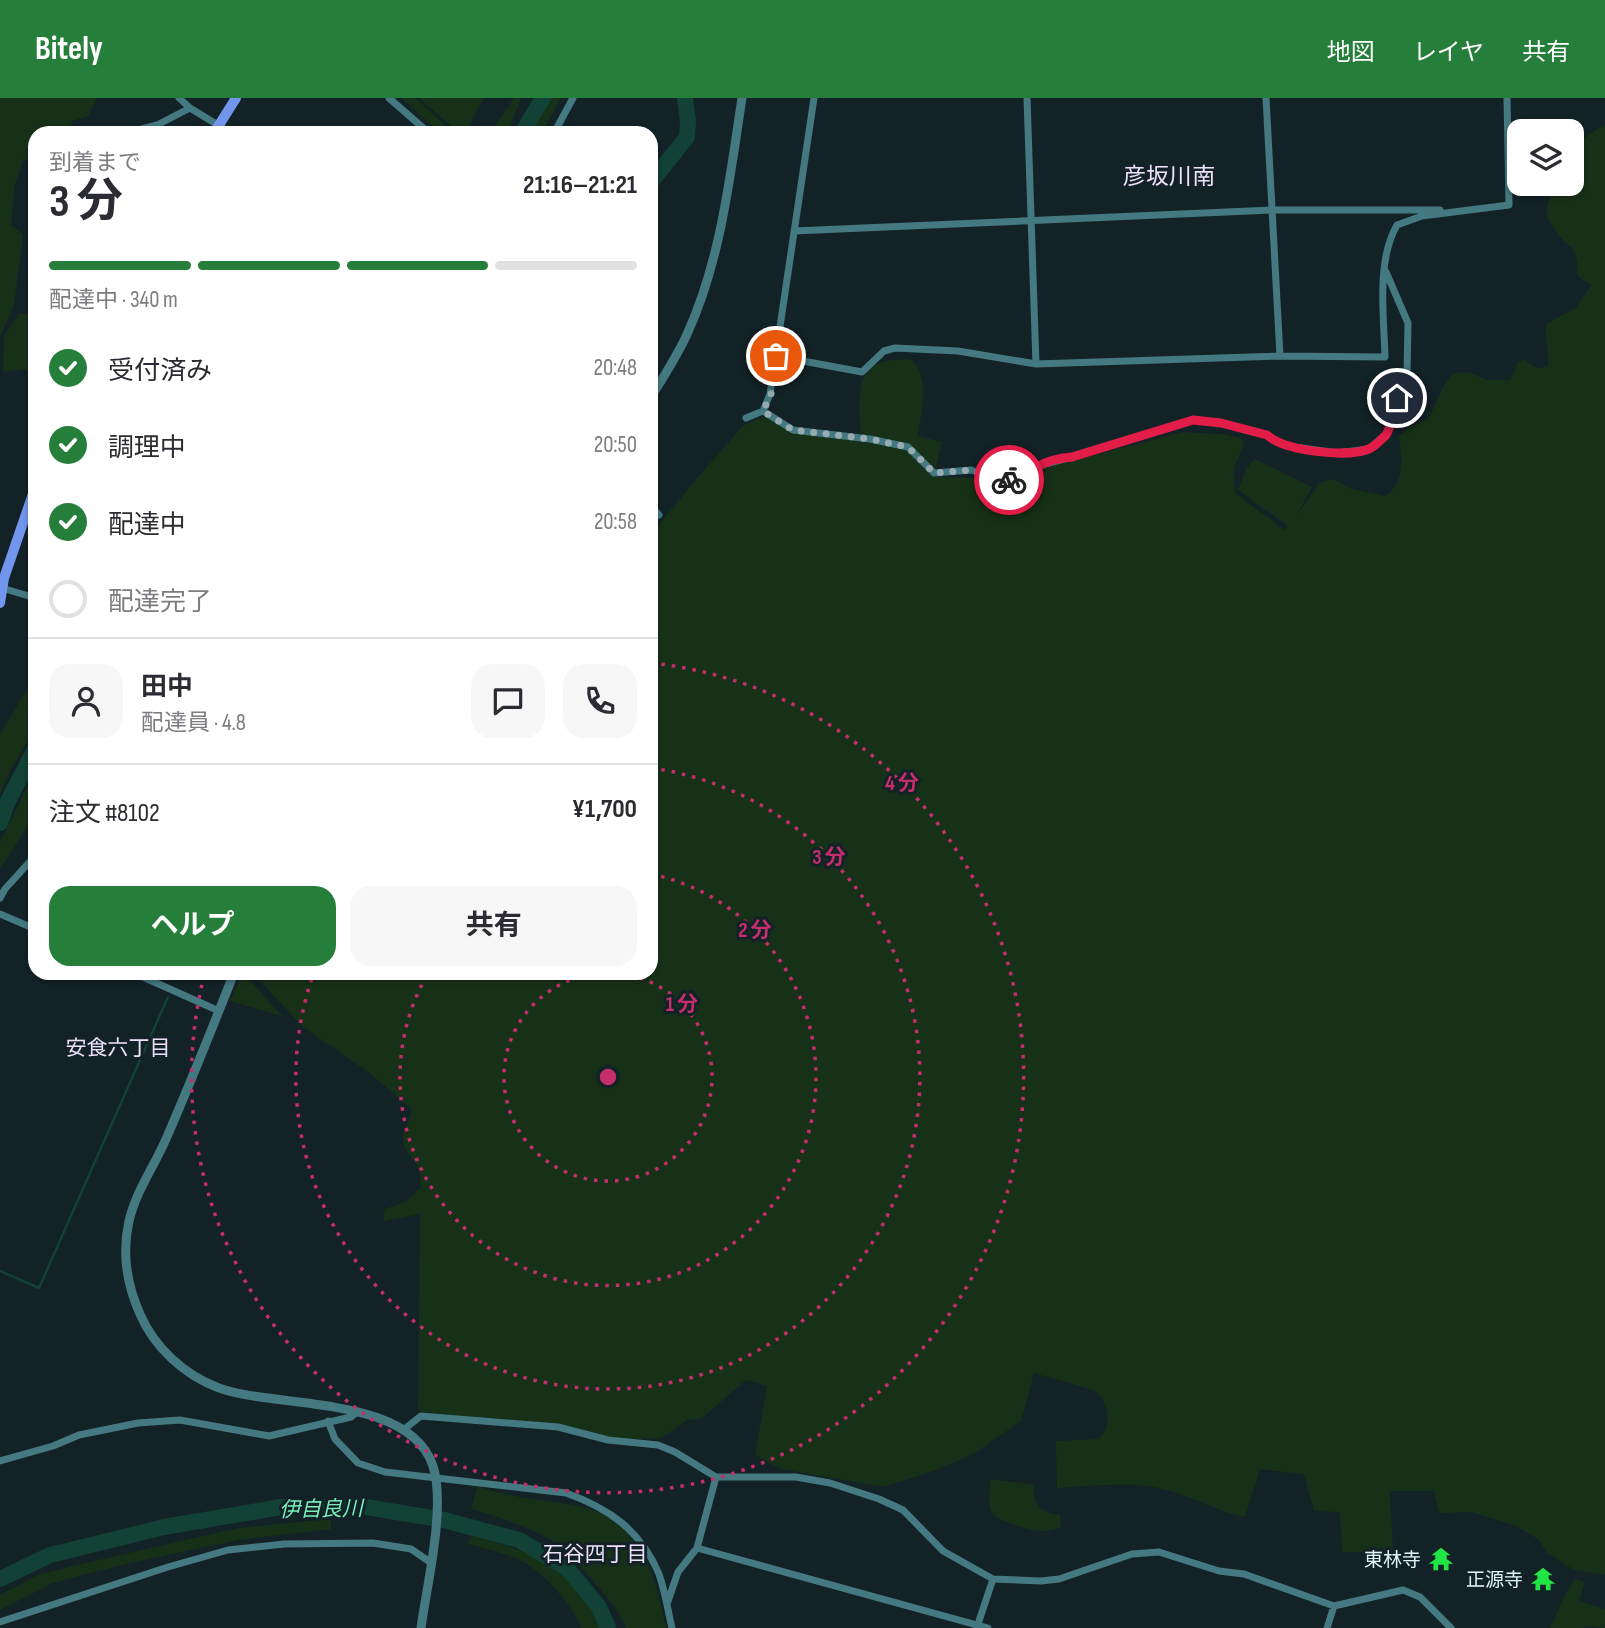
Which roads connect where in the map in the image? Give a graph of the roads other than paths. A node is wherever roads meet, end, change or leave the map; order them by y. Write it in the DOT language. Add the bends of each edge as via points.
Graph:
graph roads {
  1 [pos="179,98"];
  2 [pos="236,98"];
  3 [pos="389,98"];
  4 [pos="573,98"];
  5 [pos="742,98"];
  6 [pos="814,98"];
  7 [pos="1027,98"];
  8 [pos="1266,98"];
  9 [pos="1507,98"];
  10 [pos="190,108"];
  11 [pos="153,126"];
  12 [pos="212,126"];
  13 [pos="218,126"];
  14 [pos="421,126"];
  15 [pos="558,126"];
  16 [pos="1273,210"];
  17 [pos="1477,210"];
  18 [pos="1033,222"];
  19 [pos="794,232"];
  20 [pos="1384,268"];
  21 [pos="776,356"];
  22 [pos="1280,356"];
  23 [pos="1036,364"];
  24 [pos="658,385"];
  25 [pos="763,411"];
  26 [pos="746,418"];
  27 [pos="28,509"];
  28 [pos="2,581"];
  29 [pos="28,594"];
  30 [pos="0,603"];
  31 [pos="28,864"];
  32 [pos="0,898"];
  33 [pos="0,914"];
  34 [pos="28,926"];
  35 [pos="151,980"];
  36 [pos="231,980"];
  37 [pos="220,1009"];
  38 [pos="357,1412"];
  39 [pos="328,1421"];
  40 [pos="403,1430"];
  41 [pos="0,1461"];
  42 [pos="716,1477"];
  43 [pos="436,1478"];
  44 [pos="697,1548"];
  45 [pos="431,1558"];
  46 [pos="993,1579"];
  47 [pos="666,1605"];
  48 [pos="1334,1606"];
  49 [pos="0,1622"];
  50 [pos="977,1627"];
  51 [pos="421,1628"];
  52 [pos="673,1628"];
  53 [pos="988,1628"];
  54 [pos="1327,1628"];
  55 [pos="1451,1628"];
  1 -- 10 [label="street"];
  2 -- 13 [label="main road"];
  3 -- 14 [label="street"];
  4 -- 15 [label="street"];
  5 -- 24 [label="street" via="724,211 702,295"];
  6 -- 19 [label="street"];
  7 -- 18 [label="street"];
  8 -- 16 [label="street"];
  9 -- 17 [label="street" via="1508,205"];
  10 -- 11 [label="street"];
  10 -- 12 [label="street"];
  16 -- 17 [label="street"];
  16 -- 18 [label="street"];
  16 -- 22 [label="street"];
  17 -- 20 [label="street" via="1422,216 1397,225"];
  18 -- 19 [label="street"];
  18 -- 23 [label="street"];
  19 -- 21 [label="street"];
  20 -- 22 [label="street" via="1385,357"];
  20 -- 25 [label="street" via="1408,323 1406,373 1387,433 1370,449 1337,453 1288,446 1267,435 1193,420 1059,458 1017,480 1000,480 971,470 934,473 908,447 793,430"];
  21 -- 23 [label="street" via="862,372 884,351 895,348 958,351"];
  21 -- 25 [label="street" via="771,394"];
  22 -- 23 [label="street"];
  25 -- 26 [label="street"];
  27 -- 28 [label="main road"];
  28 -- 29 [label="street"];
  28 -- 30 [label="main road"];
  31 -- 32 [label="street"];
  33 -- 34 [label="street"];
  35 -- 37 [label="street"];
  36 -- 37 [label="street"];
  37 -- 38 [label="street" via="129,1221 127,1276 134,1301 153,1339 195,1377 256,1396"];
  38 -- 39 [label="street"];
  38 -- 40 [label="street"];
  39 -- 41 [label="street" via="269,1436 180,1420 138,1423 79,1435"];
  39 -- 43 [label="street" via="335,1438 358,1463 384,1472"];
  40 -- 42 [label="street" via="421,1416 558,1427 658,1446"];
  40 -- 43 [label="street" via="424,1448"];
  42 -- 44 [label="street"];
  42 -- 46 [label="street" via="796,1477 879,1499 903,1510 943,1551"];
  43 -- 45 [label="street"];
  43 -- 47 [label="street" via="566,1493 594,1502 633,1532 649,1554"];
  44 -- 47 [label="street" via="678,1572"];
  44 -- 50 [label="street"];
  45 -- 49 [label="street" via="411,1549 373,1543 228,1550"];
  45 -- 51 [label="street"];
  46 -- 48 [label="street" via="1059,1579 1132,1553 1159,1552 1244,1574"];
  46 -- 50 [label="street"];
  47 -- 52 [label="street"];
  48 -- 54 [label="street"];
  48 -- 55 [label="street" via="1404,1591 1420,1597"];
  50 -- 53 [label="street"];
}
